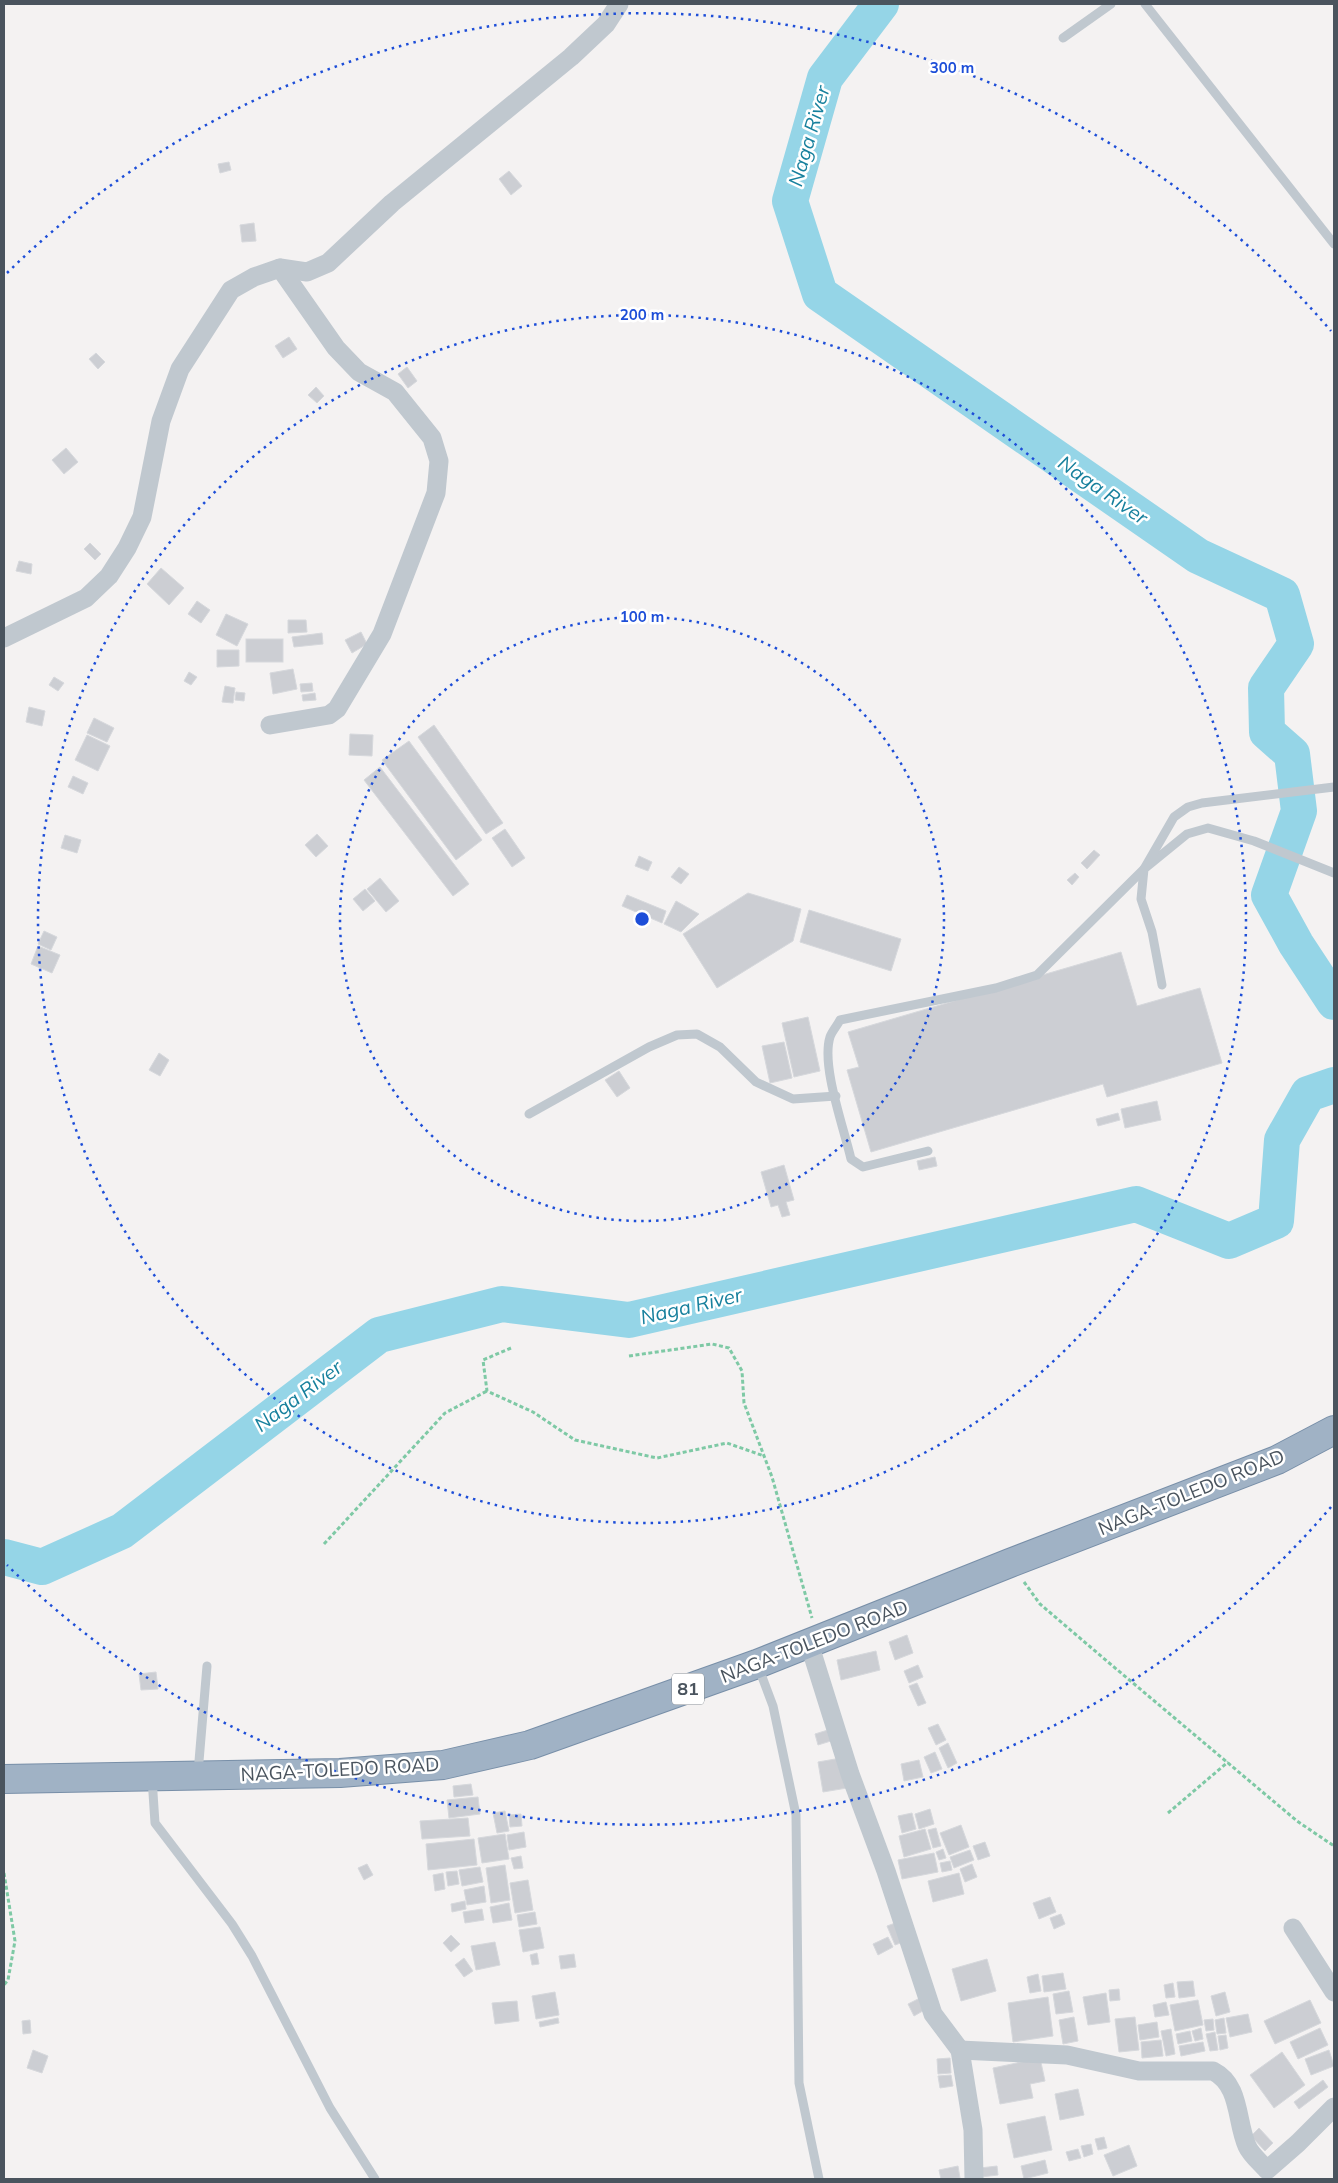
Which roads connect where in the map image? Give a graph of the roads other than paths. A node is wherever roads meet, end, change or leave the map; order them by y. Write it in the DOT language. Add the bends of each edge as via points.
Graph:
graph roads {
  1 [pos="619,4"];
  2 [pos="1111,4"];
  3 [pos="1145,4"];
  4 [pos="1063,38"];
  5 [pos="1334,244"];
  6 [pos="280,268"];
  7 [pos="4,638"];
  8 [pos="270,725"];
  9 [pos="1334,788"];
  10 [pos="1144,869"];
  11 [pos="1334,873"];
  12 [pos="1162,984"];
  13 [pos="836,1096"];
  14 [pos="528,1114"];
  15 [pos="928,1151"];
  16 [pos="1334,1430"];
  17 [pos="814,1642"];
  18 [pos="757,1664"];
  19 [pos="208,1666"];
  20 [pos="152,1776"];
  21 [pos="197,1776"];
  22 [pos="4,1779"];
  23 [pos="1293,1928"];
  24 [pos="1334,1992"];
  25 [pos="960,2050"];
  26 [pos="1334,2107"];
  27 [pos="1263,2175"];
  28 [pos="376,2179"];
  29 [pos="819,2179"];
  30 [pos="974,2179"];
  1 -- 6 [label="street" via="606,24 571,57 392,203 328,263 307,272"];
  2 -- 4 [label="lane"];
  3 -- 5 [label="lane"];
  6 -- 7 [label="street" via="231,290 180,369 161,421 142,517 109,576 86,598"];
  6 -- 8 [label="street" via="336,348 359,372 395,392 432,438 439,462 436,493 382,634 337,709 329,715"];
  9 -- 10 [label="lane" via="1188,807 1174,817"];
  10 -- 11 [label="lane" via="1187,834 1208,828 1254,841"];
  10 -- 12 [label="lane" via="1141,899 1152,932"];
  10 -- 13 [label="lane" via="1037,975 996,988 840,1020 830,1036 828,1054"];
  13 -- 14 [label="lane" via="793,1099 756,1082 720,1047 696,1034 677,1035 649,1047"];
  13 -- 15 [label="lane" via="851,1159 863,1166"];
  16 -- 17 [label="highway, NAGA-TOLEDO ROAD / 81" via="1277,1460"];
  17 -- 18 [label="highway, NAGA-TOLEDO ROAD / 81"];
  17 -- 25 [label="street" via="850,1774 933,2014"];
  18 -- 21 [label="highway, NAGA-TOLEDO ROAD / 81" via="530,1745 443,1765 340,1773"];
  18 -- 29 [label="lane" via="773,1706 796,1814 799,2083"];
  19 -- 21 [label="lane"];
  20 -- 21 [label="highway, NAGA-TOLEDO ROAD / 81"];
  20 -- 22 [label="highway, NAGA-TOLEDO ROAD / 81"];
  20 -- 28 [label="lane" via="156,1823 232,1924 252,1956 330,2108"];
  23 -- 24 [label="street"];
  25 -- 27 [label="street" via="1067,2055 1139,2071 1213,2071 1230,2086 1248,2148"];
  25 -- 30 [label="street" via="973,2130"];
  26 -- 27 [label="street"];
}
